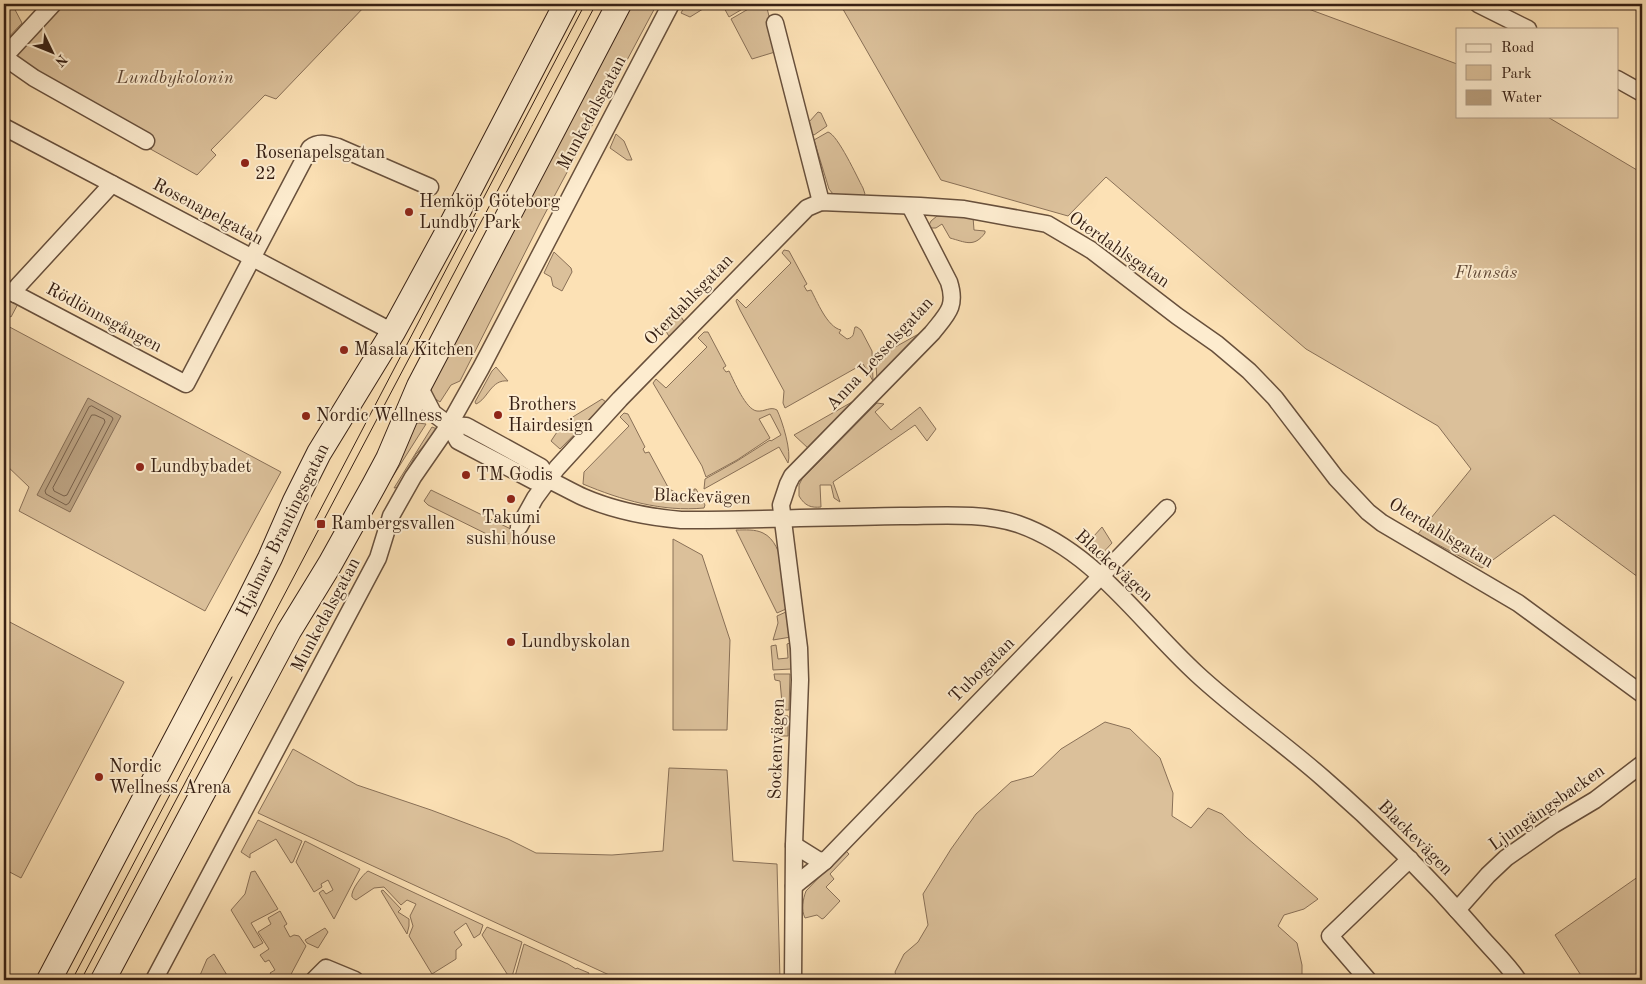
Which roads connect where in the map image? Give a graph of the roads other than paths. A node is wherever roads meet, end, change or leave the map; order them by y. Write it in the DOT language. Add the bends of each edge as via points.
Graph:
graph roads {
  1 [pos="53,4"];
  2 [pos="566,4"];
  3 [pos="619,4"];
  4 [pos="671,4"];
  5 [pos="1478,4"];
  6 [pos="775,23"];
  7 [pos="1526,28"];
  8 [pos="4,57"];
  9 [pos="1618,81"];
  10 [pos="1642,93"];
  11 [pos="4,127"];
  12 [pos="146,141"];
  13 [pos="112,184"];
  14 [pos="430,187"];
  15 [pos="821,202"];
  16 [pos="910,206"];
  17 [pos="251,258"];
  18 [pos="9,291"];
  19 [pos="393,332"];
  20 [pos="419,386"];
  21 [pos="433,413"];
  22 [pos="449,424"];
  23 [pos="400,428"];
  24 [pos="549,480"];
  25 [pos="1167,508"];
  26 [pos="783,519"];
  27 [pos="520,527"];
  28 [pos="1102,577"];
  29 [pos="1642,694"];
  30 [pos="1642,764"];
  31 [pos="794,845"];
  32 [pos="1410,860"];
  33 [pos="825,861"];
  34 [pos="794,886"];
  35 [pos="1457,910"];
  36 [pos="48,980"];
  37 [pos="103,980"];
  38 [pos="154,980"];
  39 [pos="314,980"];
  40 [pos="355,980"];
  41 [pos="793,980"];
  42 [pos="1368,980"];
  43 [pos="1518,980"];
  1 -- 8 [label="street"];
  2 -- 19 [label="main road, Hjalmar Brantingsgatan"];
  3 -- 20 [label="main road"];
  4 -- 22 [label="street, Munkedalsgatan"];
  5 -- 7 [label="street"];
  6 -- 15 [label="street"];
  8 -- 12 [label="street" via="42,83"];
  9 -- 10 [label="street"];
  11 -- 13 [label="street, Rosenapelgatan"];
  13 -- 17 [label="street, Rosenapelgatan"];
  13 -- 18 [label="street" via="18,286"];
  14 -- 17 [label="street" via="338,147 316,144 305,156"];
  15 -- 16 [label="street, Oterdahlsgatan"];
  15 -- 24 [label="street, Oterdahlsgatan" via="807,208 742,273 620,399"];
  16 -- 26 [label="street, Anna Lesselsgatan" via="949,282 953,294 949,313 792,476 781,505"];
  16 -- 29 [label="street, Oterdahlsgatan" via="964,209 1047,224 1091,250 1249,371 1275,398 1336,478 1368,512 1518,603"];
  17 -- 18 [label="street, Rödlönnsgången" via="186,384"];
  17 -- 19 [label="street, Rosenapelgatan"];
  19 -- 36 [label="main road, Hjalmar Brantingsgatan" via="319,453 246,606"];
  20 -- 21 [label="street"];
  20 -- 23 [label="main road"];
  21 -- 22 [label="street"];
  21 -- 23 [label="street"];
  22 -- 24 [label="street, Blackevägen" via="462,444 534,481"];
  22 -- 38 [label="street, Munkedalsgatan" via="391,516 378,558"];
  23 -- 37 [label="main road" via="374,485 289,631"];
  24 -- 26 [label="street, Blackevägen" via="583,497 648,517 681,520"];
  24 -- 27 [label="street, Oterdahlsgatan"];
  25 -- 28 [label="street, Tubogatan"];
  26 -- 28 [label="street, Blackevägen" via="991,518 1048,536 1072,551"];
  26 -- 31 [label="street, Sockenvägen" via="799,648"];
  28 -- 32 [label="street, Blackevägen" via="1195,672 1321,776"];
  28 -- 33 [label="street, Tubogatan"];
  30 -- 35 [label="street, Ljungängsbacken" via="1595,800 1506,858"];
  31 -- 33 [label="street"];
  31 -- 34 [label="street, Sockenvägen"];
  32 -- 35 [label="street, Blackevägen"];
  32 -- 42 [label="street" via="1330,936"];
  33 -- 34 [label="street, Tubogatan"];
  34 -- 41 [label="street, Sockenvägen"];
  35 -- 43 [label="street, Blackevägen"];
  39 -- 40 [label="street" via="326,968"];
}
